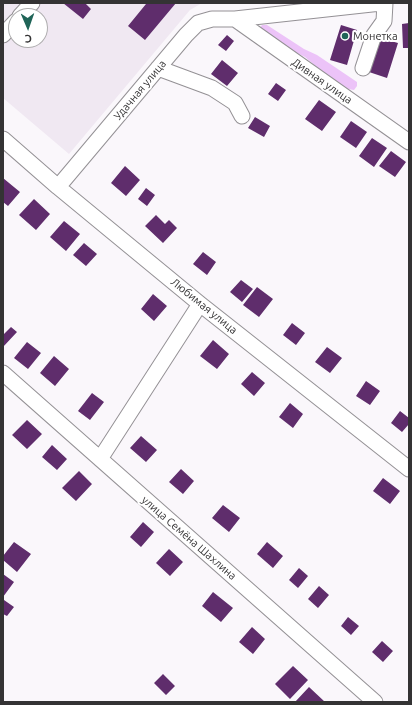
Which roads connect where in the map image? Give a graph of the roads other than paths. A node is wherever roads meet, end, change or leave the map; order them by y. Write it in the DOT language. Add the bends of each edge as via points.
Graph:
graph roads {
  1 [pos="381,3"];
  2 [pos="385,3"];
  3 [pos="299,7"];
  4 [pos="235,19"];
  5 [pos="158,68"];
  6 [pos="363,68"];
  7 [pos="242,116"];
  8 [pos="3,139"];
  9 [pos="409,142"];
  10 [pos="58,187"];
  11 [pos="200,304"];
  12 [pos="3,373"];
  13 [pos="100,459"];
  14 [pos="409,469"];
  15 [pos="375,702"];
  1 -- 3 [label="street, Удачная улица"];
  2 -- 6 [label="street" via="384,21 374,35"];
  3 -- 4 [label="street, Удачная улица"];
  4 -- 5 [label="street, Удачная улица" via="212,19 198,23"];
  4 -- 9 [label="street, Дивная улица"];
  5 -- 7 [label="street" via="212,88 235,103"];
  5 -- 10 [label="street, Удачная улица"];
  8 -- 10 [label="street, Любимая улица"];
  10 -- 11 [label="street, Любимая улица"];
  11 -- 13 [label="street"];
  11 -- 14 [label="street, Любимая улица"];
  12 -- 13 [label="street, улица Семёна Шахлина"];
  13 -- 15 [label="street, улица Семёна Шахлина"];
}
